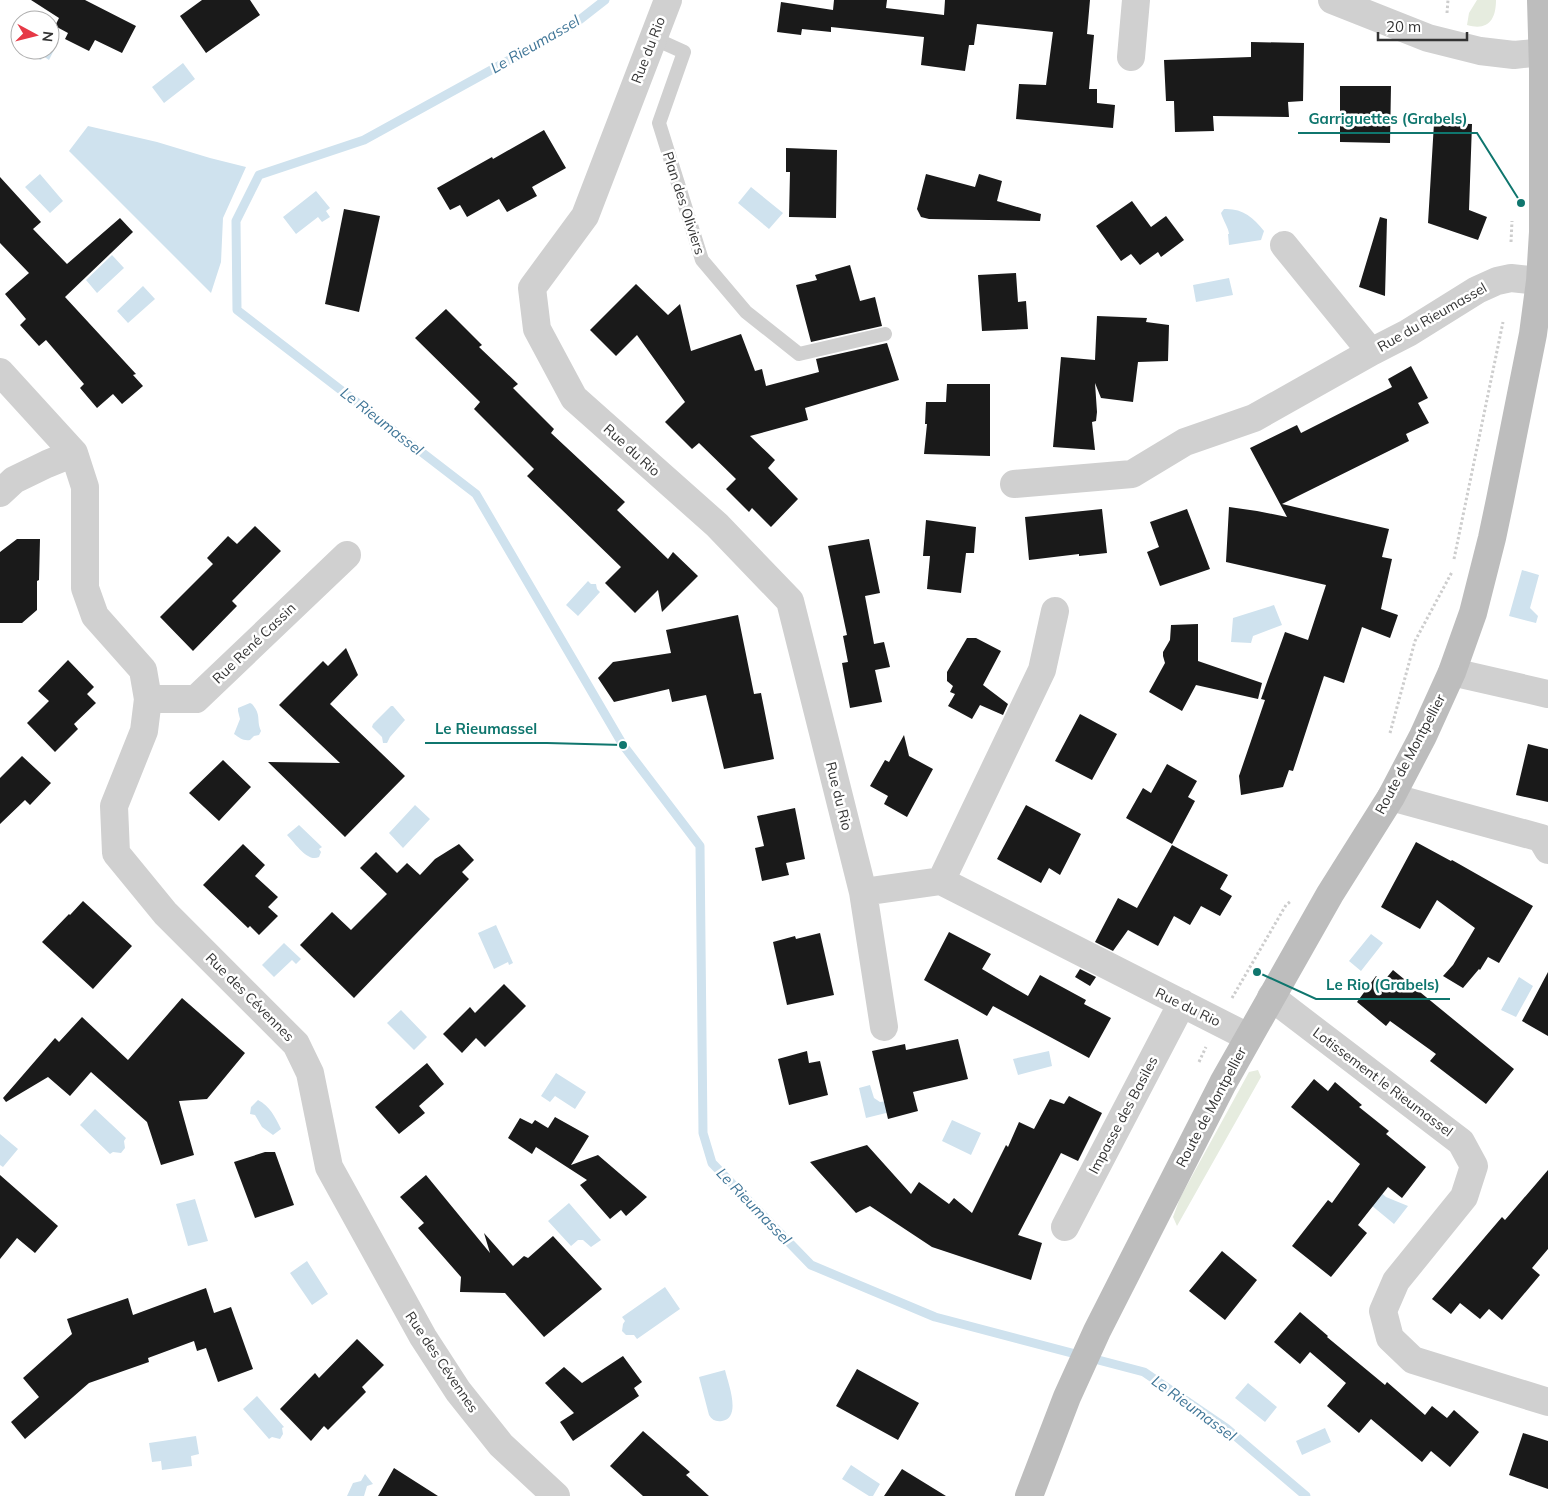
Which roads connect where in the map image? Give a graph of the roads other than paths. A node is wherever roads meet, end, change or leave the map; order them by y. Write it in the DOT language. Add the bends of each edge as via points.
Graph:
graph roads {
  1 [pos="668,0"];
  2 [pos="1136,0"];
  3 [pos="1332,0"];
  4 [pos="1542,0"];
  5 [pos="653,38"];
  6 [pos="1543,52"];
  7 [pos="1131,57"];
  8 [pos="1284,245"];
  9 [pos="1544,282"];
  10 [pos="885,334"];
  11 [pos="1371,352"];
  12 [pos="0,372"];
  13 [pos="74,453"];
  14 [pos="1014,484"];
  15 [pos="0,493"];
  16 [pos="347,555"];
  17 [pos="1055,612"];
  18 [pos="1452,672"];
  19 [pos="1548,694"];
  20 [pos="148,699"];
  21 [pos="1391,797"];
  22 [pos="1548,850"];
  23 [pos="941,881"];
  24 [pos="863,892"];
  25 [pos="1271,997"];
  26 [pos="1182,1003"];
  27 [pos="884,1028"];
  28 [pos="1248,1037"];
  29 [pos="1065,1227"];
  30 [pos="1548,1402"];
  31 [pos="556,1496"];
  32 [pos="1029,1496"];
  1 -- 5 [label="street, Rue du Rio"];
  2 -- 7 [label="street"];
  3 -- 6 [label="street" via="1428,38 1480,51 1514,55"];
  4 -- 6 [label="street, Route de Montpellier"];
  5 -- 10 [label="lane, Plan des Oliviers" via="684,52 659,122 702,260 746,312 799,354"];
  5 -- 24 [label="street, Rue du Rio" via="585,216 532,288 538,329 574,398 717,526 790,601"];
  6 -- 9 [label="street, Route de Montpellier"];
  8 -- 11 [label="street, Rue du Rieumassel"];
  9 -- 11 [label="street, Rue du Rieumassel" via="1511,278 1497,281"];
  9 -- 18 [label="street, Route de Montpellier" via="1492,538 1476,604"];
  11 -- 14 [label="street" via="1254,418 1185,442 1132,474"];
  12 -- 13 [label="street"];
  13 -- 15 [label="street" via="14,480"];
  13 -- 20 [label="street, Rue des Cévennes" via="85,487 86,588 95,616 142,670"];
  16 -- 20 [label="street, Rue René Cassin" via="196,699"];
  17 -- 23 [label="street" via="1042,670"];
  18 -- 19 [label="street"];
  18 -- 21 [label="street, Route de Montpellier"];
  20 -- 31 [label="street, Rue des Cévennes" via="144,731 114,806 116,853 166,914 296,1044 310,1073 329,1167 423,1337 458,1391 501,1445"];
  21 -- 22 [label="street" via="1541,838"];
  21 -- 25 [label="street, Route de Montpellier" via="1350,860"];
  23 -- 24 [label="street"];
  23 -- 26 [label="street, Rue du Rio"];
  24 -- 27 [label="street, Rue du Rio"];
  25 -- 28 [label="street, Route de Montpellier"];
  25 -- 30 [label="street, Lotissement le Rieumassel" via="1461,1142 1474,1166 1464,1197 1396,1281 1383,1311 1390,1338 1413,1360"];
  26 -- 28 [label="street, Rue du Rio"];
  26 -- 29 [label="street, Impasse des Basiles"];
  28 -- 32 [label="street, Route de Montpellier" via="1097,1331 1067,1397"];
}
